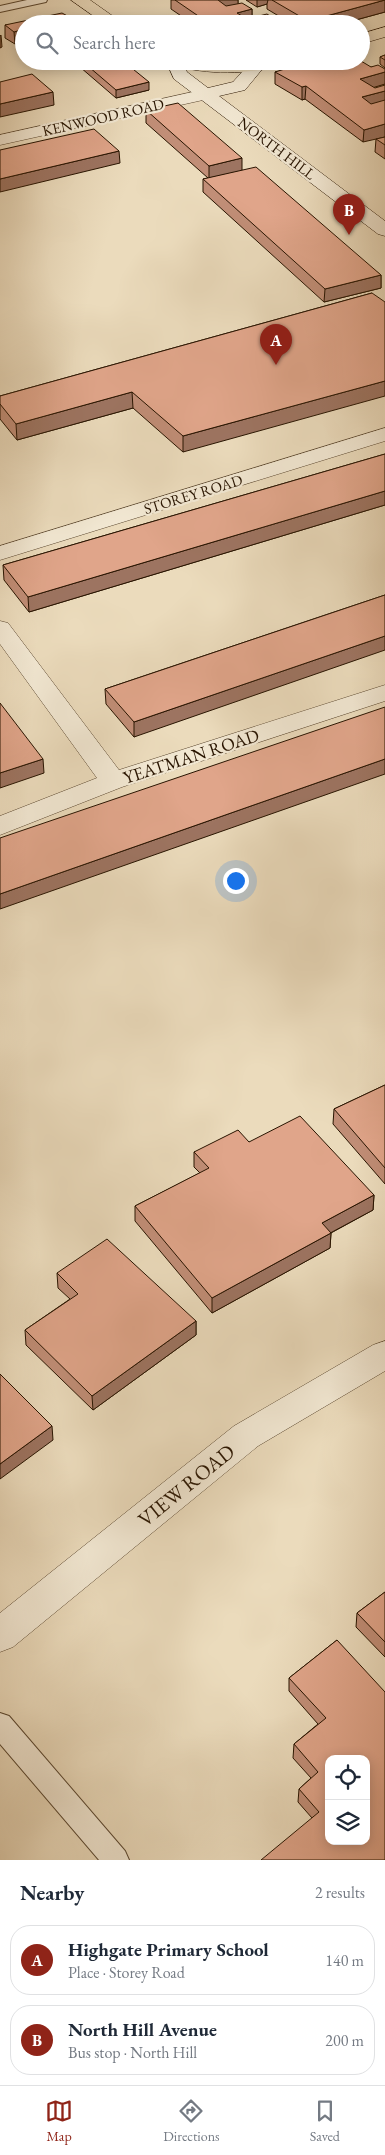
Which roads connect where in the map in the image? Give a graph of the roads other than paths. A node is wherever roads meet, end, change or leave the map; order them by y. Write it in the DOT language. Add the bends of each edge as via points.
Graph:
graph roads {
  1 [pos="42,0"];
  2 [pos="86,1"];
  3 [pos="0,9"];
  4 [pos="104,15"];
  5 [pos="385,32"];
  6 [pos="370,36"];
  7 [pos="178,70"];
  8 [pos="253,70"];
  9 [pos="239,86"];
  10 [pos="206,94"];
  11 [pos="261,136"];
  12 [pos="0,140"];
  13 [pos="385,230"];
  14 [pos="385,434"];
  15 [pos="0,553"];
  16 [pos="0,628"];
  17 [pos="385,693"];
  18 [pos="113,782"];
  19 [pos="0,826"];
  20 [pos="385,1355"];
  21 [pos="0,1635"];
  22 [pos="0,1725"];
  23 [pos="116,1860"];
  1 -- 3 [label="lane"];
  2 -- 4 [label="highway"];
  5 -- 6 [label="highway"];
  7 -- 10 [label="street, NORTH HILL" via="180,75"];
  8 -- 9 [label="street"];
  9 -- 10 [label="street, KENWOOD ROAD"];
  9 -- 11 [label="street" via="240,100"];
  10 -- 11 [label="street, NORTH HILL"];
  10 -- 12 [label="street, KENWOOD ROAD"];
  11 -- 13 [label="street, NORTH HILL"];
  14 -- 15 [label="street, STOREY ROAD"];
  16 -- 18 [label="street"];
  17 -- 18 [label="street, YEATMAN ROAD"];
  18 -- 19 [label="street, YEATMAN ROAD"];
  20 -- 21 [label="street, VIEW ROAD" via="246,1436"];
  22 -- 23 [label="lane"];
}
